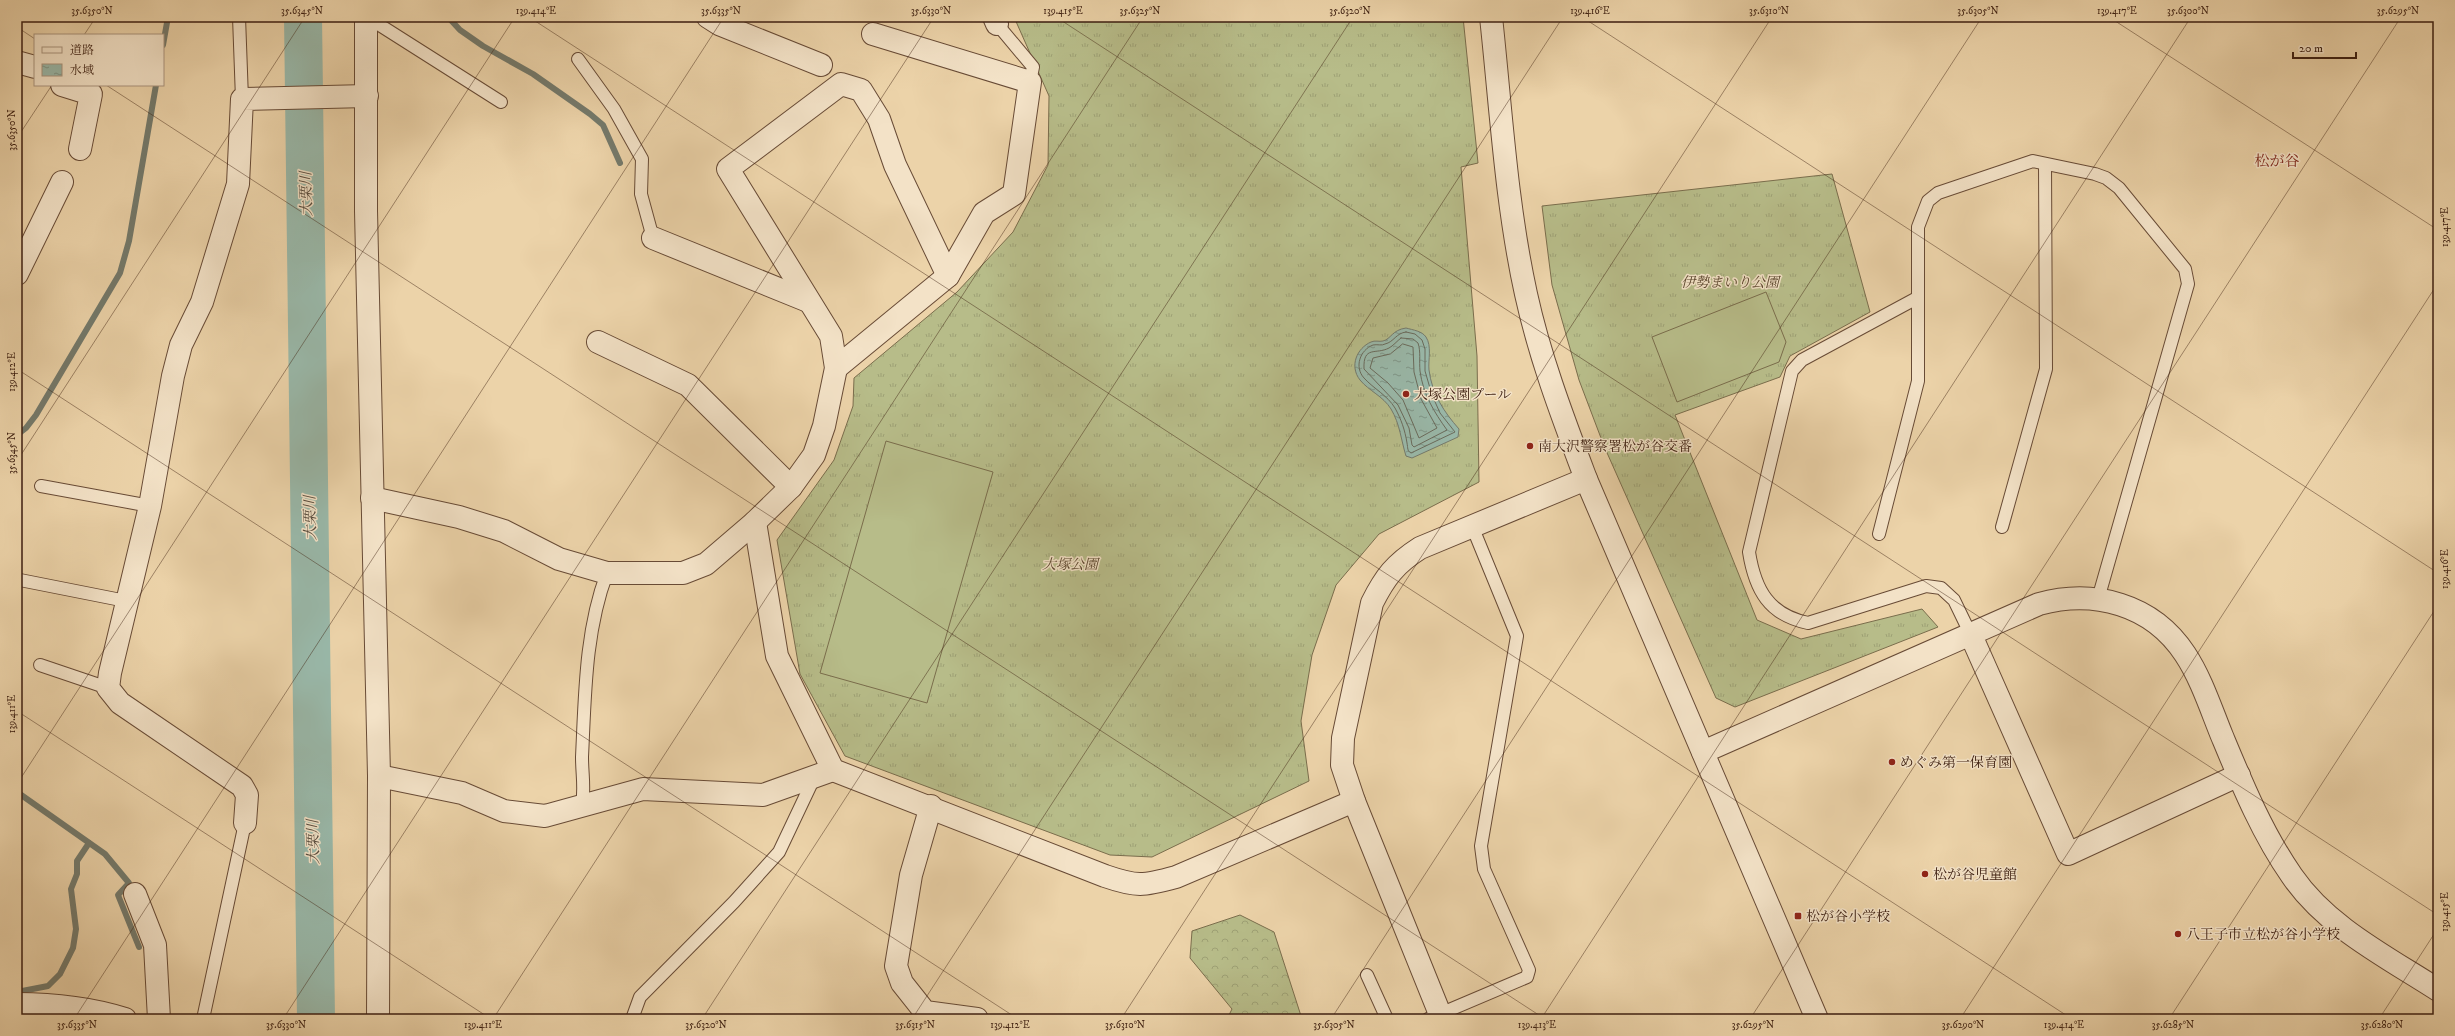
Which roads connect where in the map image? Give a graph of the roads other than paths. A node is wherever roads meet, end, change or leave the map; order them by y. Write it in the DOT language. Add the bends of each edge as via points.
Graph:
graph roads {
  1 [pos="239,17"];
  2 [pos="367,17"];
  3 [pos="708,17"];
  4 [pos="1491,17"];
  5 [pos="996,21"];
  6 [pos="874,34"];
  7 [pos="578,59"];
  8 [pos="17,62"];
  9 [pos="821,65"];
  10 [pos="34,67"];
  11 [pos="1030,82"];
  12 [pos="65,86"];
  13 [pos="364,96"];
  14 [pos="245,99"];
  15 [pos="501,102"];
  16 [pos="80,149"];
  17 [pos="2045,164"];
  18 [pos="62,182"];
  19 [pos="653,238"];
  20 [pos="17,274"];
  21 [pos="948,276"];
  22 [pos="1917,298"];
  23 [pos="808,301"];
  24 [pos="598,342"];
  25 [pos="836,368"];
  26 [pos="1586,479"];
  27 [pos="40,486"];
  28 [pos="791,487"];
  29 [pos="372,498"];
  30 [pos="150,506"];
  31 [pos="755,522"];
  32 [pos="1472,526"];
  33 [pos="2002,527"];
  34 [pos="1879,534"];
  35 [pos="607,573"];
  36 [pos="20,580"];
  37 [pos="2098,599"];
  38 [pos="126,601"];
  39 [pos="1970,633"];
  40 [pos="40,665"];
  41 [pos="108,688"];
  42 [pos="1703,752"];
  43 [pos="824,773"];
  44 [pos="2239,775"];
  45 [pos="379,776"];
  46 [pos="1354,801"];
  47 [pos="582,806"];
  48 [pos="931,806"];
  49 [pos="245,823"];
  50 [pos="135,894"];
  51 [pos="1367,975"];
  52 [pos="2438,990"];
  53 [pos="17,1004"];
  54 [pos="924,1016"];
  55 [pos="1437,1017"];
  56 [pos="125,1019"];
  57 [pos="159,1019"];
  58 [pos="203,1019"];
  59 [pos="378,1019"];
  60 [pos="632,1019"];
  61 [pos="977,1019"];
  62 [pos="1387,1019"];
  63 [pos="1817,1019"];
  1 -- 14 [label="lane"];
  2 -- 13 [label="street"];
  2 -- 15 [label="lane"];
  3 -- 9 [label="street" via="719,24"];
  4 -- 26 [label="street" via="1510,198 1526,294 1553,392"];
  5 -- 11 [label="lane" via="1033,67"];
  6 -- 11 [label="street"];
  7 -- 19 [label="lane" via="614,109 642,159 641,194"];
  8 -- 10 [label="street"];
  11 -- 21 [label="street" via="1014,194 984,213"];
  12 -- 16 [label="street" via="91,94"];
  13 -- 14 [label="street"];
  13 -- 29 [label="street"];
  14 -- 30 [label="street" via="238,184 202,302 181,345"];
  17 -- 22 [label="lane" via="2033,161 1938,193 1928,201 1918,227"];
  17 -- 33 [label="lane" via="2046,369"];
  17 -- 37 [label="lane" via="2095,174 2106,178 2119,188 2185,269 2188,284"];
  18 -- 20 [label="street"];
  19 -- 23 [label="street"];
  21 -- 23 [label="street" via="895,165 879,119 861,90 841,84 728,169"];
  21 -- 25 [label="street"];
  22 -- 34 [label="lane" via="1918,382"];
  22 -- 39 [label="lane" via="1802,360 1792,371 1749,552 1752,572 1758,589 1772,606 1792,619 1808,623 1926,586 1942,588 1954,600"];
  23 -- 25 [label="street" via="831,336"];
  24 -- 28 [label="street" via="688,385"];
  25 -- 28 [label="street" via="824,426 814,455"];
  26 -- 32 [label="street"];
  26 -- 42 [label="street"];
  27 -- 30 [label="lane"];
  28 -- 31 [label="street"];
  29 -- 35 [label="street" via="459,517 504,531 559,559"];
  29 -- 45 [label="street"];
  30 -- 38 [label="street"];
  31 -- 35 [label="street" via="706,564 683,573"];
  31 -- 43 [label="street" via="777,656"];
  32 -- 46 [label="street" via="1420,548 1396,565 1381,584 1372,603 1343,738 1342,765"];
  32 -- 55 [label="lane" via="1517,636 1481,846 1484,869 1529,970 1527,977"];
  35 -- 47 [label="lane" via="600,593 585,688 582,764 585,786"];
  36 -- 38 [label="lane"];
  37 -- 39 [label="street" via="2058,599 2039,604"];
  37 -- 44 [label="street" via="2118,603 2140,612 2159,624 2175,640 2194,670"];
  38 -- 41 [label="street"];
  39 -- 42 [label="street"];
  39 -- 44 [label="street" via="2068,854"];
  40 -- 41 [label="lane"];
  41 -- 49 [label="street" via="134,715 242,786 247,795"];
  42 -- 63 [label="street"];
  43 -- 47 [label="street" via="763,795 644,789"];
  43 -- 48 [label="street"];
  43 -- 60 [label="lane" via="779,852 734,902 640,997"];
  44 -- 52 [label="street" via="2274,849 2292,877 2318,907 2348,933"];
  45 -- 47 [label="street" via="462,793 504,811 545,816"];
  45 -- 59 [label="street"];
  46 -- 48 [label="street" via="1176,877 1146,886 1105,876"];
  46 -- 55 [label="street"];
  48 -- 54 [label="street" via="911,875 896,966 902,983"];
  49 -- 58 [label="lane"];
  50 -- 57 [label="street" via="155,945"];
  51 -- 62 [label="lane"];
  53 -- 56 [label="street" via="45,1004 84,1009"];
  54 -- 61 [label="street"];
}
